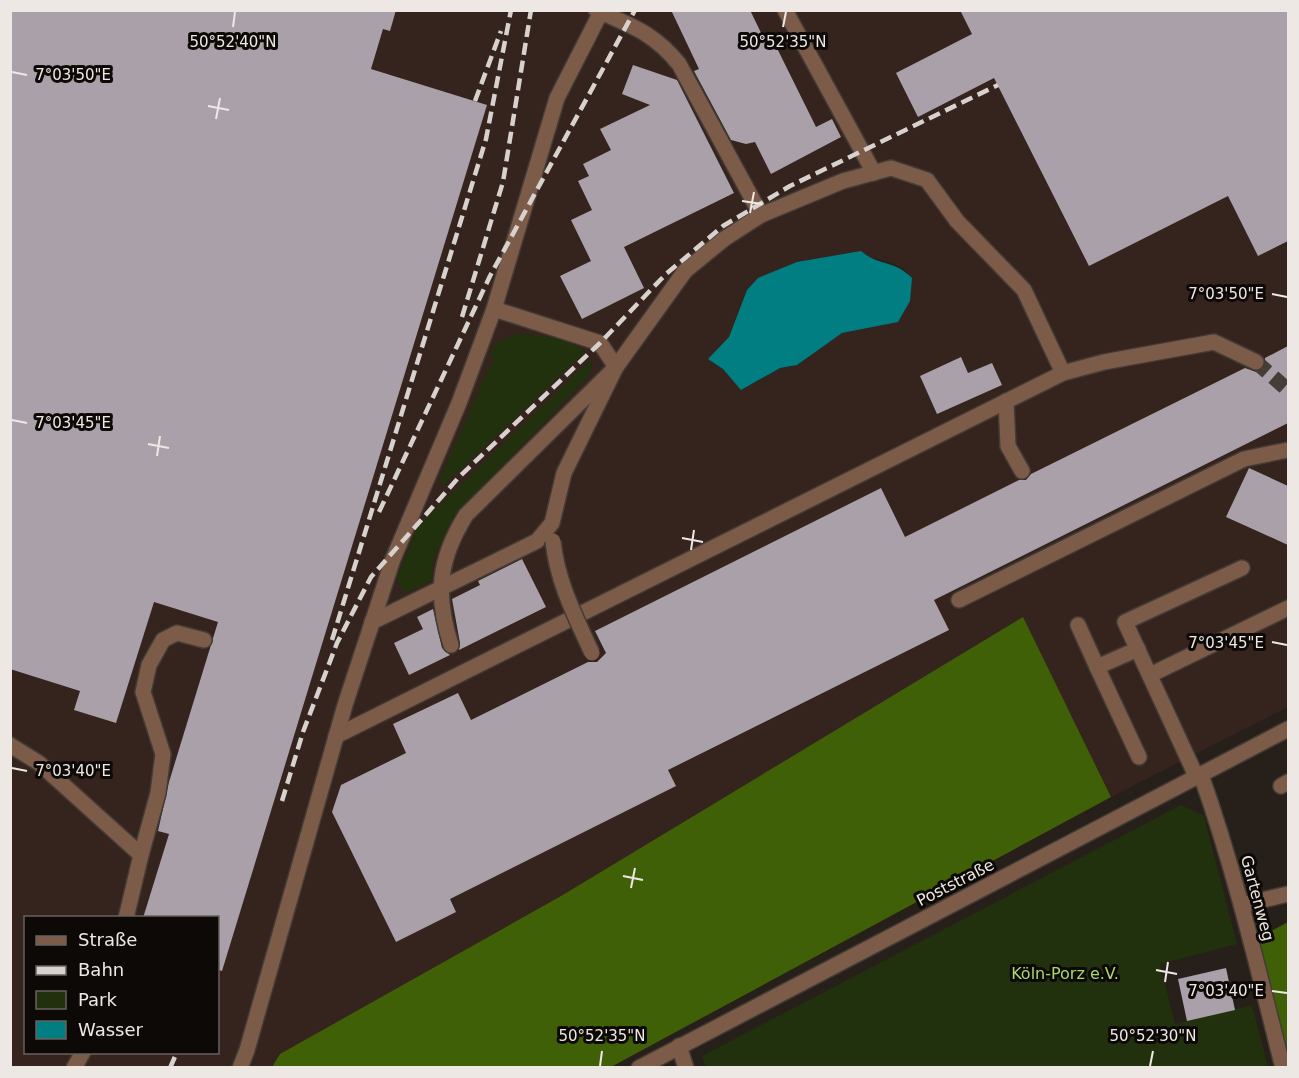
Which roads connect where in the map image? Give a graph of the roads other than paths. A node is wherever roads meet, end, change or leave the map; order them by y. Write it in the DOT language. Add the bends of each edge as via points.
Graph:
graph roads {
  1 [pos="785,10"];
  2 [pos="600,11"];
  3 [pos="874,173"];
  4 [pos="761,215"];
  5 [pos="494,309"];
  6 [pos="1256,362"];
  7 [pos="616,367"];
  8 [pos="1063,373"];
  9 [pos="1006,401"];
  10 [pos="1288,450"];
  11 [pos="1022,471"];
  12 [pos="552,523"];
  13 [pos="1242,568"];
  14 [pos="959,600"];
  15 [pos="1288,608"];
  16 [pos="372,622"];
  17 [pos="1078,625"];
  18 [pos="204,640"];
  19 [pos="451,645"];
  20 [pos="1138,649"];
  21 [pos="592,652"];
  22 [pos="1097,667"];
  23 [pos="1150,675"];
  24 [pos="1288,729"];
  25 [pos="336,736"];
  26 [pos="10,745"];
  27 [pos="1139,757"];
  28 [pos="1199,776"];
  29 [pos="141,855"];
  30 [pos="1288,894"];
  31 [pos="1242,905"];
  32 [pos="126,916"];
  33 [pos="679,1046"];
  34 [pos="82,1054"];
  35 [pos="74,1068"];
  36 [pos="240,1068"];
  37 [pos="639,1068"];
  38 [pos="686,1068"];
  39 [pos="1283,1068"];
  1 -- 3 [label="street"];
  2 -- 4 [label="street" via="646,32 662,43 679,64"];
  2 -- 5 [label="street" via="557,98"];
  3 -- 4 [label="street" via="843,181"];
  3 -- 8 [label="street" via="891,168 927,180 957,221 1024,290"];
  4 -- 7 [label="street" via="685,271"];
  5 -- 7 [label="street" via="600,343"];
  5 -- 16 [label="street"];
  6 -- 8 [label="street" via="1214,342"];
  7 -- 12 [label="street" via="564,473"];
  7 -- 19 [label="street" via="466,515 450,542 442,570 441,605"];
  8 -- 9 [label="street"];
  9 -- 11 [label="street" via="1008,446"];
  9 -- 25 [label="street"];
  10 -- 14 [label="street" via="1244,459"];
  12 -- 16 [label="street" via="524,549"];
  12 -- 21 [label="street, bridge" via="555,562"];
  13 -- 20 [label="street, Gartenweg" via="1125,622"];
  15 -- 23 [label="street"];
  16 -- 25 [label="street"];
  17 -- 22 [label="street"];
  18 -- 29 [label="street" via="177,633 163,640 149,665 143,692 163,754 158,793"];
  20 -- 22 [label="street"];
  20 -- 23 [label="street, Gartenweg"];
  22 -- 27 [label="street"];
  23 -- 28 [label="street, Gartenweg"];
  24 -- 28 [label="street, Poststraße"];
  25 -- 36 [label="street"];
  26 -- 29 [label="street" via="39,763"];
  28 -- 31 [label="street, Gartenweg" via="1222,835"];
  28 -- 33 [label="street, Poststraße"];
  29 -- 32 [label="street"];
  30 -- 31 [label="street"];
  31 -- 39 [label="street, Gartenweg"];
  33 -- 37 [label="street, Poststraße"];
  33 -- 38 [label="street"];
  34 -- 35 [label="street"];
}
